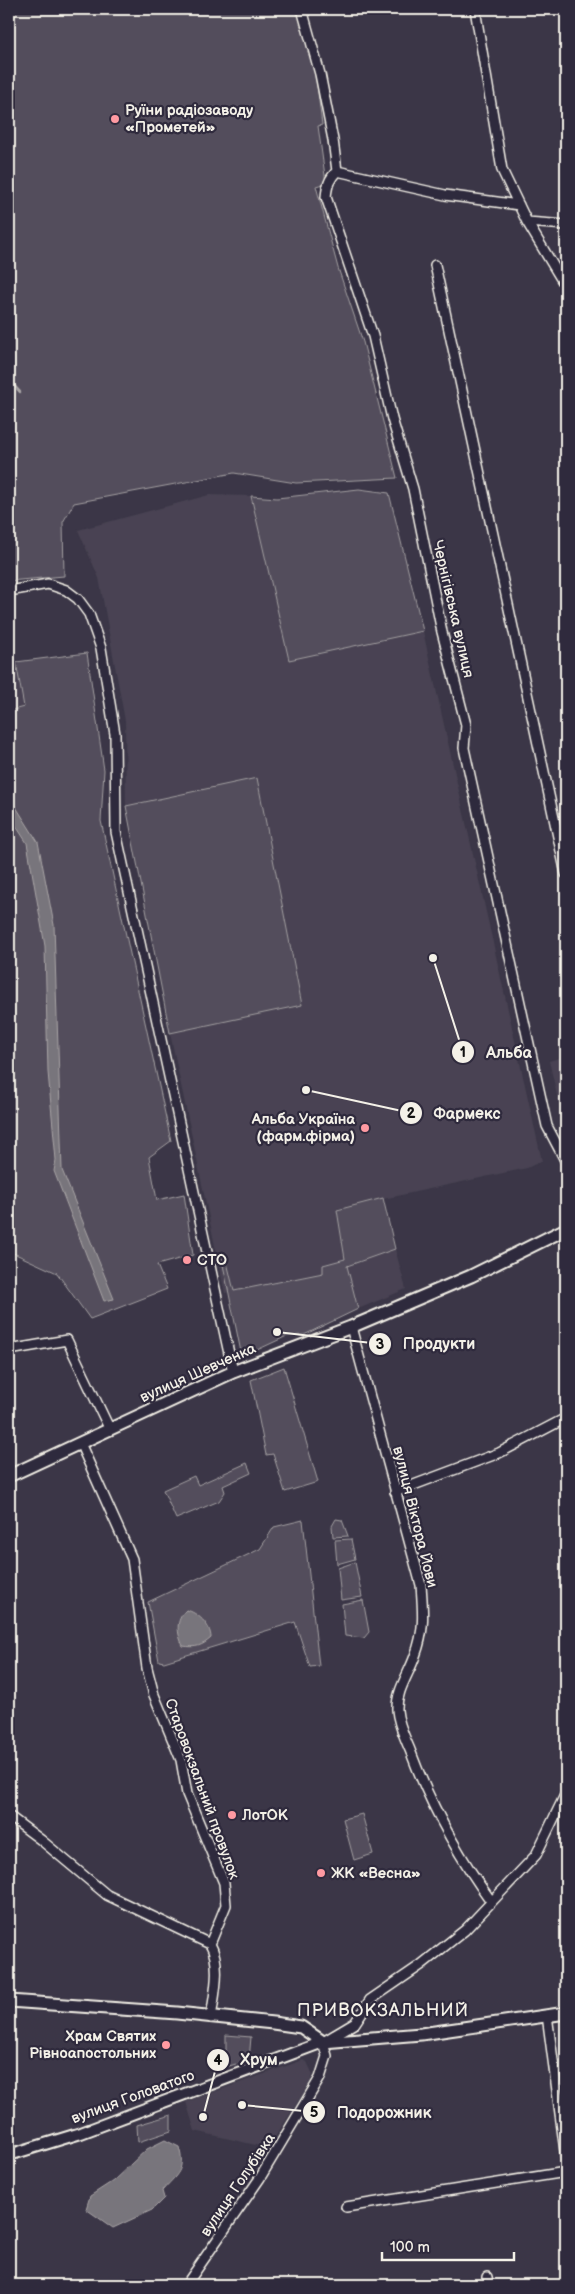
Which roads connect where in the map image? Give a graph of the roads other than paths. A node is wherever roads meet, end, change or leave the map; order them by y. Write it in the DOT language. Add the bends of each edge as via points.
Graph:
graph roads {
  1 [pos="302,9"];
  2 [pos="475,9"];
  3 [pos="337,171"];
  4 [pos="519,205"];
  5 [pos="527,222"];
  6 [pos="566,225"];
  7 [pos="435,265"];
  8 [pos="566,287"];
  9 [pos="9,591"];
  10 [pos="566,874"];
  11 [pos="563,1145"];
  12 [pos="566,1162"];
  13 [pos="566,1229"];
  14 [pos="351,1327"];
  15 [pos="9,1350"];
  16 [pos="233,1372"];
  17 [pos="566,1418"];
  18 [pos="110,1430"];
  19 [pos="80,1443"];
  20 [pos="9,1476"];
  21 [pos="395,1492"];
  22 [pos="566,1793"];
  23 [pos="9,1816"];
  24 [pos="491,1901"];
  25 [pos="210,1944"];
  26 [pos="9,2001"];
  27 [pos="566,2013"];
  28 [pos="547,2015"];
  29 [pos="211,2018"];
  30 [pos="323,2042"];
  31 [pos="9,2155"];
  32 [pos="566,2159"];
  33 [pos="566,2172"];
  34 [pos="346,2207"];
  35 [pos="186,2285"];
  1 -- 3 [label="street" via="320,74"];
  2 -- 4 [label="street" via="502,170"];
  3 -- 4 [label="street" via="444,196"];
  3 -- 11 [label="street, Чернігівська вулиця" via="327,186 326,197 373,336 392,419 413,489 442,632 466,725 464,748 547,1126"];
  4 -- 5 [label="street"];
  5 -- 6 [label="street"];
  5 -- 8 [label="street"];
  7 -- 10 [label="street"];
  9 -- 16 [label="street" via="48,584 66,590 89,614 101,648 116,734 116,832"];
  11 -- 12 [label="street"];
  13 -- 14 [label="main road, вулиця Шевченка" via="471,1276"];
  14 -- 16 [label="main road, вулиця Шевченка"];
  14 -- 21 [label="street, вулиця Віктора Йови"];
  15 -- 18 [label="street" via="67,1340"];
  16 -- 18 [label="main road, вулиця Шевченка"];
  17 -- 21 [label="street" via="499,1454"];
  18 -- 19 [label="main road, вулиця Шевченка"];
  19 -- 20 [label="main road, вулиця Шевченка"];
  19 -- 25 [label="street, Старовокзальний провулок" via="132,1559 147,1668 154,1695 181,1760 187,1794 224,1883 226,1904"];
  21 -- 24 [label="street, вулиця Віктора Йови" via="421,1585 424,1623 416,1655 399,1692 399,1719 423,1785 467,1868"];
  22 -- 24 [label="street" via="536,1855"];
  23 -- 25 [label="street" via="107,1895"];
  24 -- 30 [label="street" via="465,1930 370,2000 355,2023"];
  25 -- 29 [label="street" via="216,1953"];
  26 -- 29 [label="main road"];
  27 -- 28 [label="main road, вулиця Головатого"];
  28 -- 30 [label="main road, вулиця Головатого" via="421,2034"];
  28 -- 32 [label="street"];
  29 -- 30 [label="main road" via="301,2027"];
  30 -- 31 [label="street, вулиця Головатого" via="81,2133"];
  30 -- 35 [label="street, вулиця Голубівка" via="327,2056 311,2094 260,2178"];
  33 -- 34 [label="street"];
}
